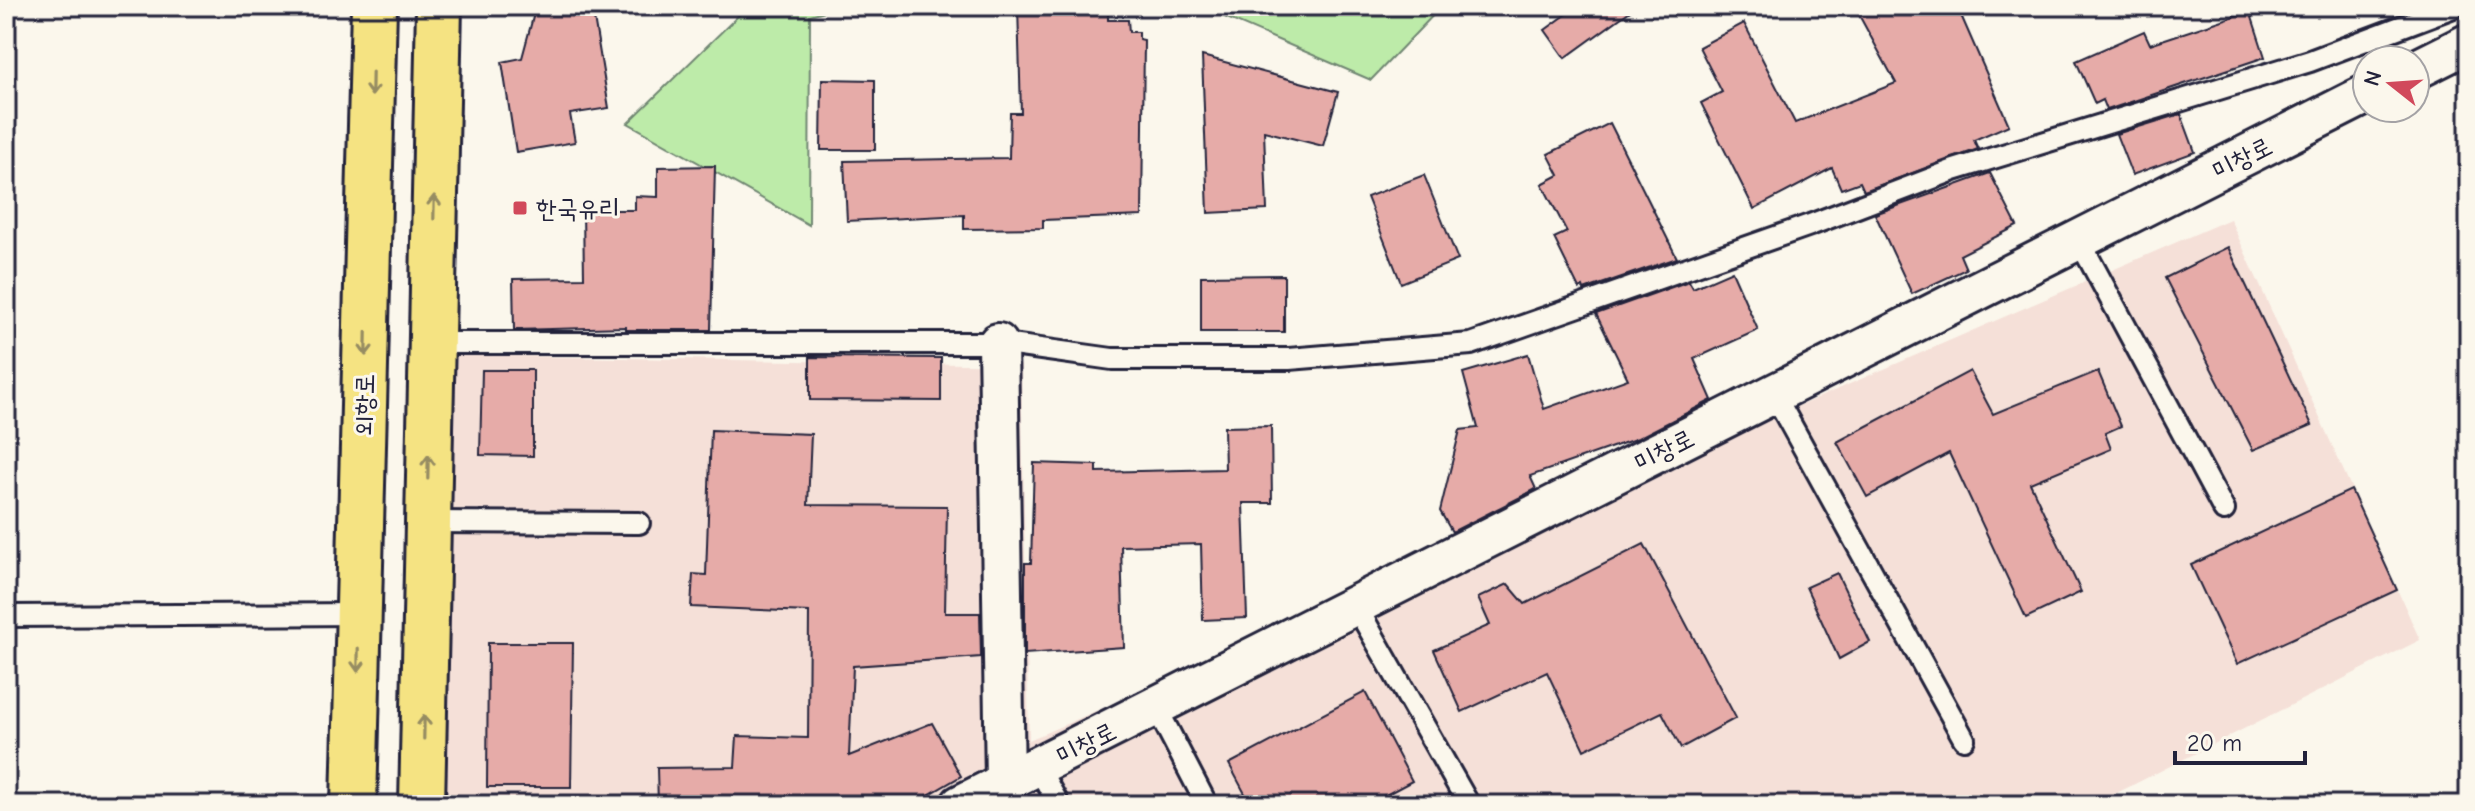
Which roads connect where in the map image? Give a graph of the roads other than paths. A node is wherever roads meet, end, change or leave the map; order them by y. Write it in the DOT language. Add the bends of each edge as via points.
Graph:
graph roads {
  1 [pos="374,6"];
  2 [pos="439,6"];
  3 [pos="2456,6"];
  4 [pos="2469,43"];
  5 [pos="2431,62"];
  6 [pos="2351,102"];
  7 [pos="2079,240"];
  8 [pos="431,343"];
  9 [pos="998,343"];
  10 [pos="1774,394"];
  11 [pos="2224,510"];
  12 [pos="428,522"];
  13 [pos="639,523"];
  14 [pos="1356,606"];
  15 [pos="359,614"];
  16 [pos="6,616"];
  17 [pos="1156,707"];
  18 [pos="1964,739"];
  19 [pos="1022,774"];
  20 [pos="354,805"];
  21 [pos="422,805"];
  22 [pos="960,805"];
  23 [pos="1059,805"];
  24 [pos="1207,805"];
  25 [pos="1469,805"];
  1 -- 15 [label="main road, 외항로, one-way"];
  8 -- 2 [label="main road, one-way"];
  3 -- 9 [label="lane" via="2310,61 1954,170 1471,344 1289,359 1112,359"];
  4 -- 5 [label="street"];
  6 -- 7 [label="street, 미창로"];
  7 -- 10 [label="street, 미창로"];
  7 -- 11 [label="lane"];
  8 -- 9 [label="lane"];
  12 -- 8 [label="main road, one-way"];
  9 -- 19 [label="street"];
  10 -- 14 [label="street, 미창로"];
  10 -- 18 [label="lane"];
  12 -- 13 [label="lane"];
  21 -- 12 [label="main road, one-way"];
  14 -- 17 [label="street, 미창로"];
  14 -- 25 [label="lane"];
  15 -- 16 [label="lane"];
  15 -- 20 [label="main road, 외항로, one-way"];
  17 -- 19 [label="street, 미창로"];
  17 -- 24 [label="lane"];
  19 -- 22 [label="street, 미창로"];
  19 -- 23 [label="lane"];
}
